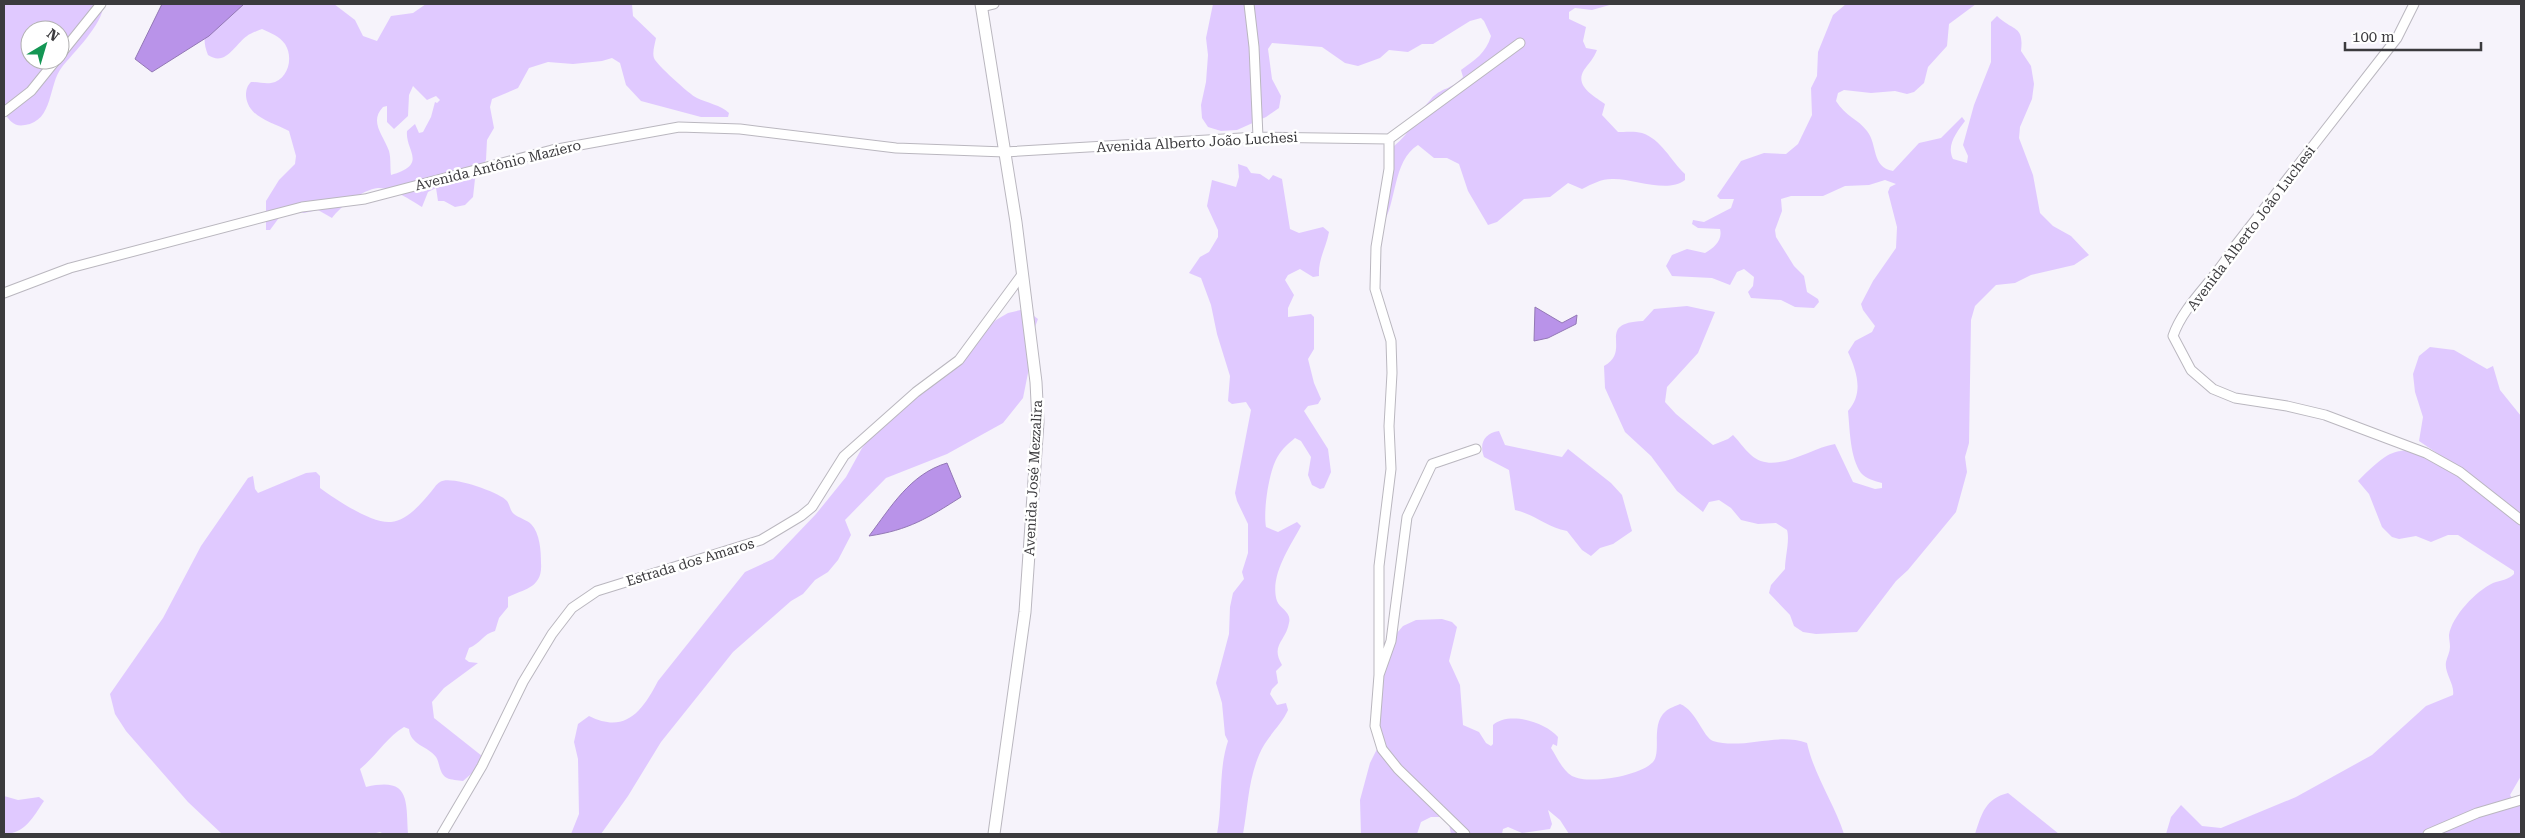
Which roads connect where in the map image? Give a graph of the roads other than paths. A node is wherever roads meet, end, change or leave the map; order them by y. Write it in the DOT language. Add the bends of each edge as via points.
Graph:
graph roads {
  1 [pos="100,4"];
  2 [pos="994,4"];
  3 [pos="1249,4"];
  4 [pos="2414,4"];
  5 [pos="982,6"];
  6 [pos="70,42"];
  7 [pos="1520,42"];
  8 [pos="48,70"];
  9 [pos="4,112"];
  10 [pos="1258,137"];
  11 [pos="1389,139"];
  12 [pos="1005,152"];
  13 [pos="1021,276"];
  14 [pos="4,293"];
  15 [pos="1476,449"];
  16 [pos="2521,520"];
  17 [pos="1379,675"];
  18 [pos="2521,800"];
  19 [pos="442,834"];
  20 [pos="994,834"];
  21 [pos="1465,834"];
  22 [pos="2428,834"];
  1 -- 6 [label="street"];
  2 -- 5 [label="street"];
  3 -- 10 [label="street"];
  4 -- 16 [label="street, Avenida Alberto João Luchesi" via="2397,38 2232,250 2221,270 2178,323 2173,336 2191,370 2213,389 2236,398 2325,415 2426,453 2460,472"];
  5 -- 12 [label="main road, Avenida José Mezzalira"];
  7 -- 11 [label="street"];
  8 -- 9 [label="street" via="31,91"];
  10 -- 11 [label="street, Avenida Alberto João Luchesi"];
  10 -- 12 [label="street, Avenida Alberto João Luchesi"];
  11 -- 17 [label="street" via="1390,169 1376,247 1375,290 1392,341 1391,469 1379,566"];
  12 -- 13 [label="main road, Avenida José Mezzalira"];
  12 -- 14 [label="street, Avenida Antônio Maziero" via="896,148 749,130 678,127 552,150 365,199 302,207 70,268"];
  13 -- 19 [label="street, Estrada dos Amaros" via="959,360 916,392 844,456 812,507 801,516 761,540 597,591 572,608 523,682 482,766"];
  13 -- 20 [label="main road, Avenida José Mezzalira" via="1036,382 1038,422 1025,612"];
  15 -- 17 [label="street" via="1432,464 1407,517 1391,641"];
  17 -- 21 [label="street" via="1375,726 1382,749 1398,769"];
  18 -- 22 [label="street" via="2477,813"];
}
